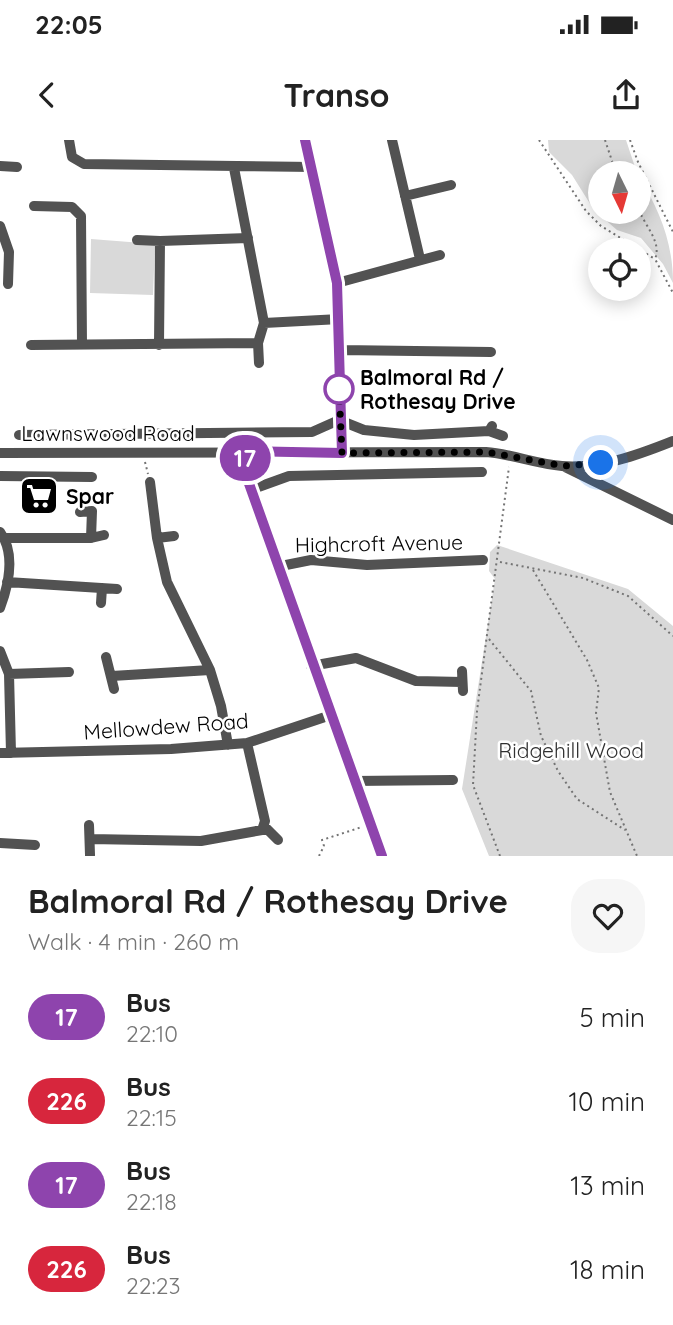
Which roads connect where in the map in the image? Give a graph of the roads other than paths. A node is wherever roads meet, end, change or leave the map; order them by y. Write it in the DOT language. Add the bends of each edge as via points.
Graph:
graph roads {
  1 [pos="69,140"];
  2 [pos="305,140"];
  3 [pos="392,140"];
  4 [pos="0,166"];
  5 [pos="17,167"];
  6 [pos="313,167"];
  7 [pos="234,169"];
  8 [pos="450,185"];
  9 [pos="405,196"];
  10 [pos="34,206"];
  11 [pos="0,226"];
  12 [pos="248,238"];
  13 [pos="137,240"];
  14 [pos="160,241"];
  15 [pos="440,255"];
  16 [pos="420,259"];
  17 [pos="337,283"];
  18 [pos="8,284"];
  19 [pos="340,319"];
  20 [pos="264,324"];
  21 [pos="258,343"];
  22 [pos="82,344"];
  23 [pos="31,345"];
  24 [pos="159,345"];
  25 [pos="340,350"];
  26 [pos="491,352"];
  27 [pos="259,363"];
  28 [pos="339,420"];
  29 [pos="19,435"];
  30 [pos="503,436"];
  31 [pos="673,441"];
  32 [pos="244,451"];
  33 [pos="61,452"];
  34 [pos="0,453"];
  35 [pos="342,453"];
  36 [pos="601,463"];
  37 [pos="563,466"];
  38 [pos="482,472"];
  39 [pos="0,476"];
  40 [pos="61,476"];
  41 [pos="92,477"];
  42 [pos="150,482"];
  43 [pos="596,483"];
  44 [pos="250,490"];
  45 [pos="80,512"];
  46 [pos="673,520"];
  47 [pos="2,535"];
  48 [pos="104,535"];
  49 [pos="174,536"];
  50 [pos="91,538"];
  51 [pos="157,538"];
  52 [pos="483,561"];
  53 [pos="276,567"];
  54 [pos="7,582"];
  55 [pos="102,588"];
  56 [pos="117,589"];
  57 [pos="101,603"];
  58 [pos="0,608"];
  59 [pos="0,651"];
  60 [pos="106,657"];
  61 [pos="311,666"];
  62 [pos="210,670"];
  63 [pos="69,672"];
  64 [pos="9,674"];
  65 [pos="112,676"];
  66 [pos="462,681"];
  67 [pos="114,689"];
  68 [pos="331,715"];
  69 [pos="247,743"];
  70 [pos="228,745"];
  71 [pos="5,753"];
  72 [pos="353,781"];
  73 [pos="453,781"];
  74 [pos="89,825"];
  75 [pos="264,826"];
  76 [pos="90,839"];
  77 [pos="278,840"];
  78 [pos="0,843"];
  79 [pos="35,845"];
  80 [pos="90,855"];
  81 [pos="382,856"];
  1 -- 7 [label="street" via="72,157 84,164"];
  2 -- 6 [label="street"];
  3 -- 9 [label="street"];
  4 -- 5 [label="street"];
  6 -- 7 [label="street"];
  6 -- 17 [label="street"];
  7 -- 12 [label="street"];
  8 -- 9 [label="street"];
  9 -- 16 [label="street"];
  10 -- 22 [label="street" via="72,207 81,216"];
  11 -- 18 [label="street" via="9,252"];
  12 -- 14 [label="street"];
  12 -- 20 [label="street"];
  13 -- 14 [label="street"];
  14 -- 24 [label="street"];
  15 -- 16 [label="street"];
  16 -- 17 [label="street"];
  17 -- 19 [label="street"];
  19 -- 20 [label="street"];
  19 -- 25 [label="street"];
  20 -- 21 [label="street"];
  21 -- 24 [label="street"];
  21 -- 27 [label="street"];
  22 -- 23 [label="street"];
  22 -- 24 [label="street"];
  25 -- 26 [label="street" via="478,346"];
  25 -- 28 [label="street"];
  28 -- 29 [label="street" via="312,432"];
  28 -- 30 [label="street" via="364,430 414,435 483,434 491,429"];
  28 -- 35 [label="street"];
  31 -- 36 [label="street"];
  32 -- 33 [label="street, Lawnswood Road"];
  32 -- 35 [label="street, Lawnswood Road"];
  32 -- 44 [label="street"];
  33 -- 34 [label="street, Lawnswood Road"];
  33 -- 40 [label="street"];
  35 -- 37 [label="street, Lawnswood Road" via="486,452"];
  36 -- 37 [label="street"];
  36 -- 43 [label="street"];
  37 -- 43 [label="street"];
  38 -- 44 [label="street" via="289,476"];
  39 -- 40 [label="street"];
  40 -- 41 [label="street"];
  42 -- 51 [label="street"];
  43 -- 46 [label="street"];
  44 -- 53 [label="street"];
  45 -- 50 [label="street" via="92,511"];
  47 -- 50 [label="street"];
  47 -- 54 [label="street" via="10,555"];
  48 -- 50 [label="street"];
  49 -- 51 [label="street"];
  51 -- 62 [label="street" via="167,582"];
  52 -- 53 [label="street, Highcroft Avenue" via="367,565 322,560"];
  53 -- 61 [label="street"];
  54 -- 55 [label="street"];
  54 -- 58 [label="street"];
  55 -- 56 [label="street"];
  55 -- 57 [label="street"];
  59 -- 64 [label="street"];
  60 -- 65 [label="street"];
  61 -- 66 [label="street" via="356,658 416,681"];
  61 -- 68 [label="street"];
  62 -- 65 [label="street"];
  62 -- 70 [label="street"];
  63 -- 64 [label="street" via="57,666"];
  64 -- 71 [label="street"];
  65 -- 67 [label="street"];
  68 -- 69 [label="street, Mellowdew Road"];
  68 -- 72 [label="street"];
  69 -- 70 [label="street, Mellowdew Road"];
  69 -- 75 [label="street"];
  70 -- 71 [label="street, Mellowdew Road"];
  72 -- 73 [label="street"];
  72 -- 81 [label="street"];
  74 -- 76 [label="street"];
  75 -- 76 [label="street" via="255,832 201,841"];
  75 -- 77 [label="street"];
  76 -- 80 [label="street"];
  78 -- 79 [label="street"];
}
